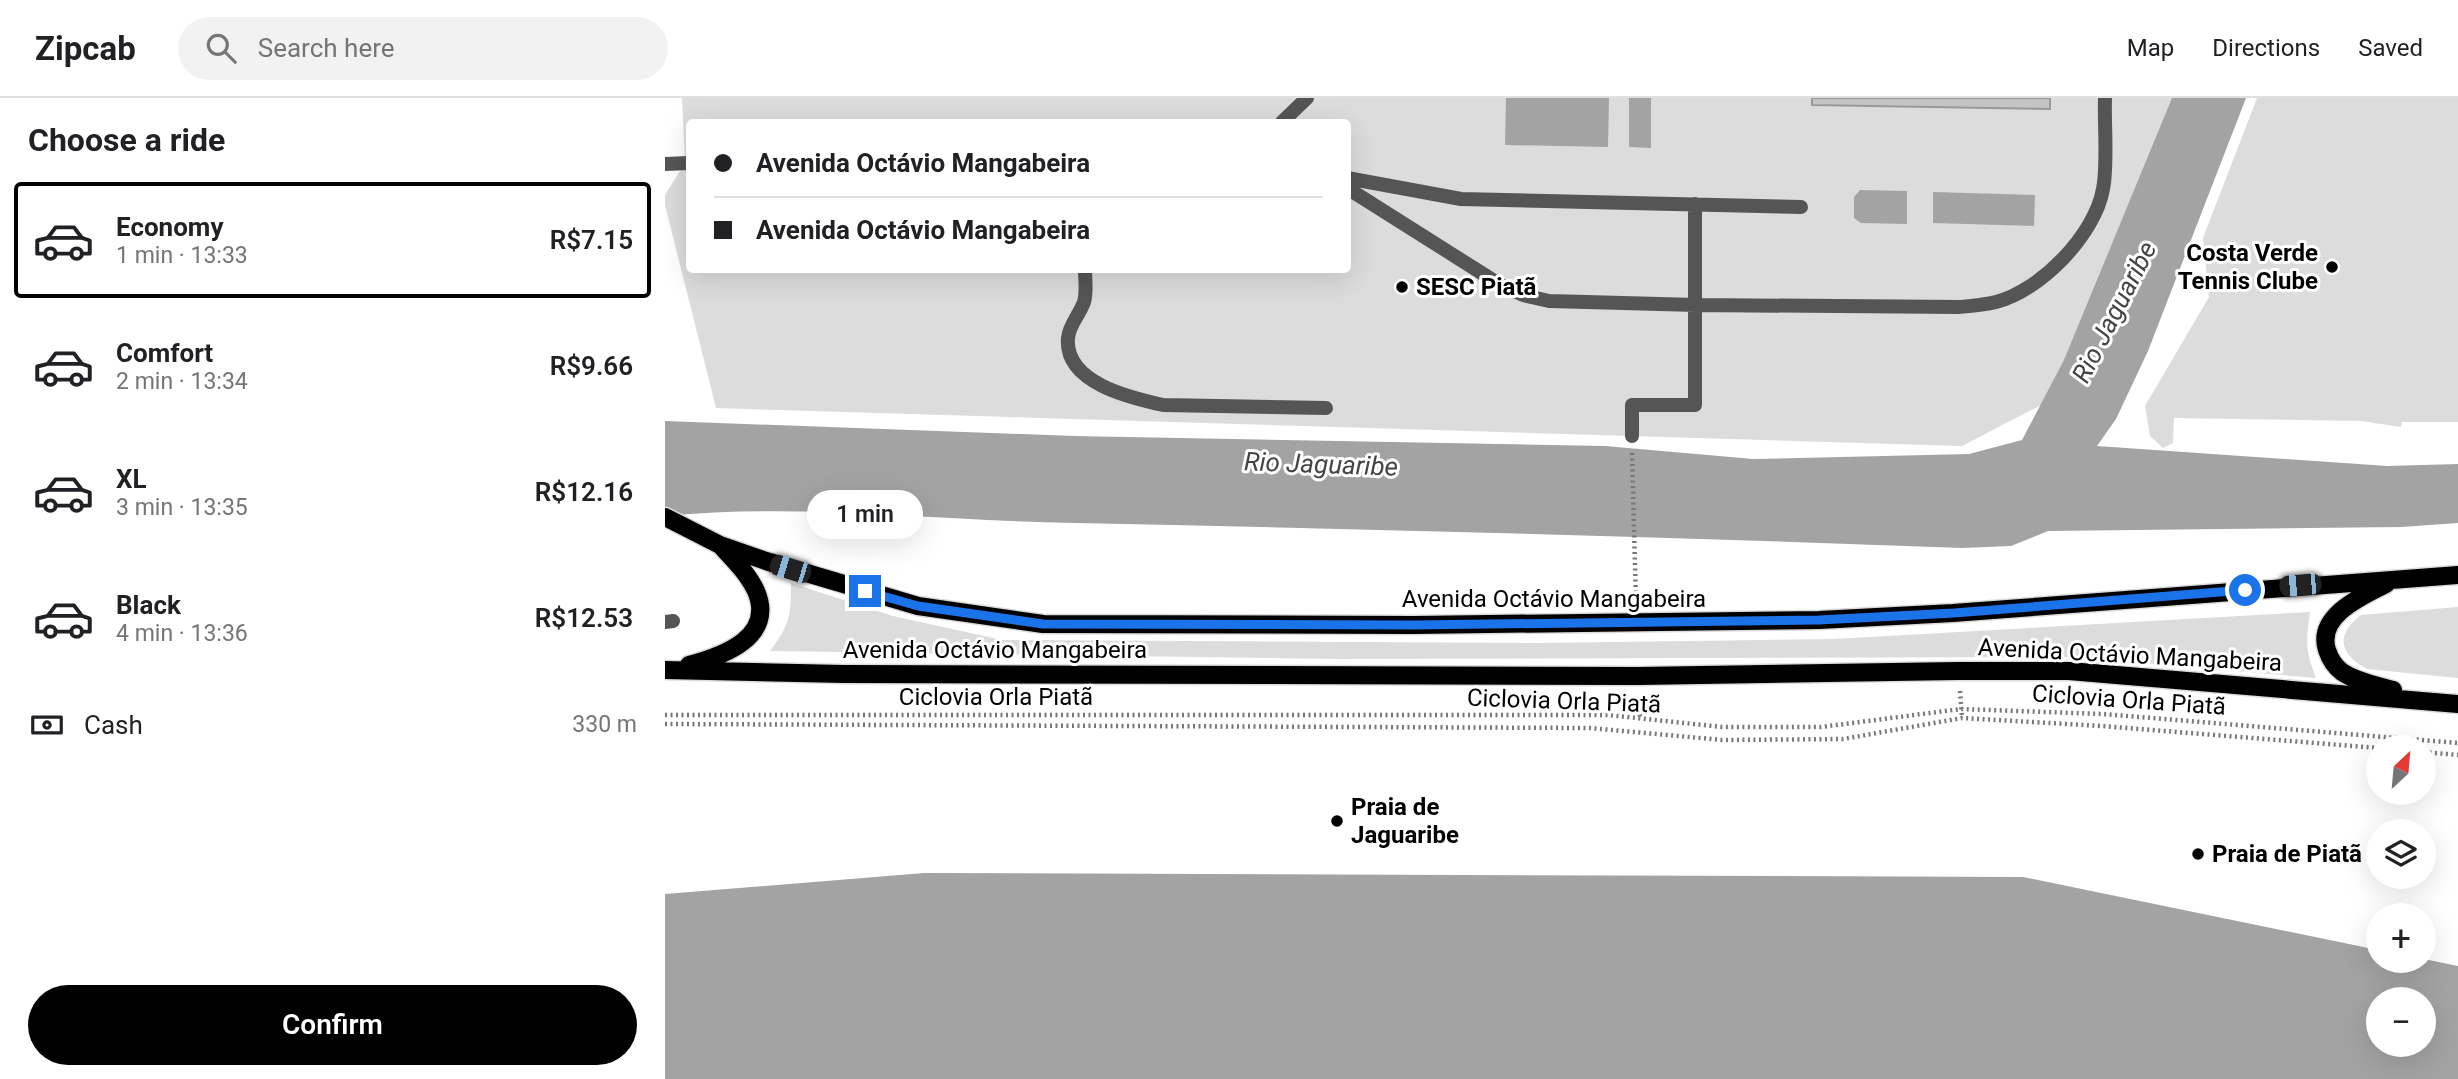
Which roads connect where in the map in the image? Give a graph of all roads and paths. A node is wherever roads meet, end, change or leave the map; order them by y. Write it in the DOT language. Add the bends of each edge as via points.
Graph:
graph roads {
  1 [pos="1307,98"];
  2 [pos="2105,98"];
  3 [pos="1285,119"];
  4 [pos="686,163"];
  5 [pos="665,164"];
  6 [pos="1351,179"];
  7 [pos="1351,191"];
  8 [pos="1695,204"];
  9 [pos="1801,207"];
  10 [pos="1085,273"];
  11 [pos="1696,305"];
  12 [pos="1326,408"];
  13 [pos="1632,436"];
  14 [pos="665,517"];
  15 [pos="713,541"];
  16 [pos="2458,575"];
  17 [pos="1635,576"];
  18 [pos="2396,580"];
  19 [pos="667,670"];
  20 [pos="2440,702"];
  21 [pos="2458,704"];
  22 [pos="665,715"];
  23 [pos="665,724"];
  24 [pos="2458,743"];
  25 [pos="2366,747"];
  26 [pos="2436,753"];
  27 [pos="2458,755"];
  1 -- 3 [label="lane"];
  2 -- 11 [label="lane" via="2103,188 2096,212 2081,237 2037,282 1998,301 1959,307"];
  4 -- 5 [label="lane"];
  6 -- 8 [label="lane" via="1461,199"];
  7 -- 11 [label="lane" via="1523,295 1549,301"];
  8 -- 9 [label="lane"];
  8 -- 11 [label="lane"];
  10 -- 12 [label="lane" via="1084,303 1068,338 1069,349 1098,385 1163,405"];
  11 -- 13 [label="lane" via="1695,405 1632,405"];
  13 -- 17 [label="path"];
  14 -- 15 [label="main road, Avenida Octávio Mangabeira"];
  15 -- 18 [label="main road, Avenida Octávio Mangabeira" via="918,606 1043,624 1819,620"];
  15 -- 19 [label="main road" via="755,589 760,615 745,641 717,657"];
  16 -- 18 [label="main road, Avenida Octávio Mangabeira"];
  18 -- 20 [label="main road" via="2341,610 2326,633 2331,662 2358,680"];
  19 -- 20 [label="main road, Avenida Octávio Mangabeira" via="1638,676 2069,671"];
  20 -- 21 [label="main road, Avenida Octávio Mangabeira"];
  22 -- 24 [label="path, Ciclovia Orla Piatã" via="1608,715 1722,727 1821,727 1985,708"];
  23 -- 25 [label="path" via="1590,729 1722,740 1853,738 1962,718"];
  26 -- 27 [label="path"];
}
